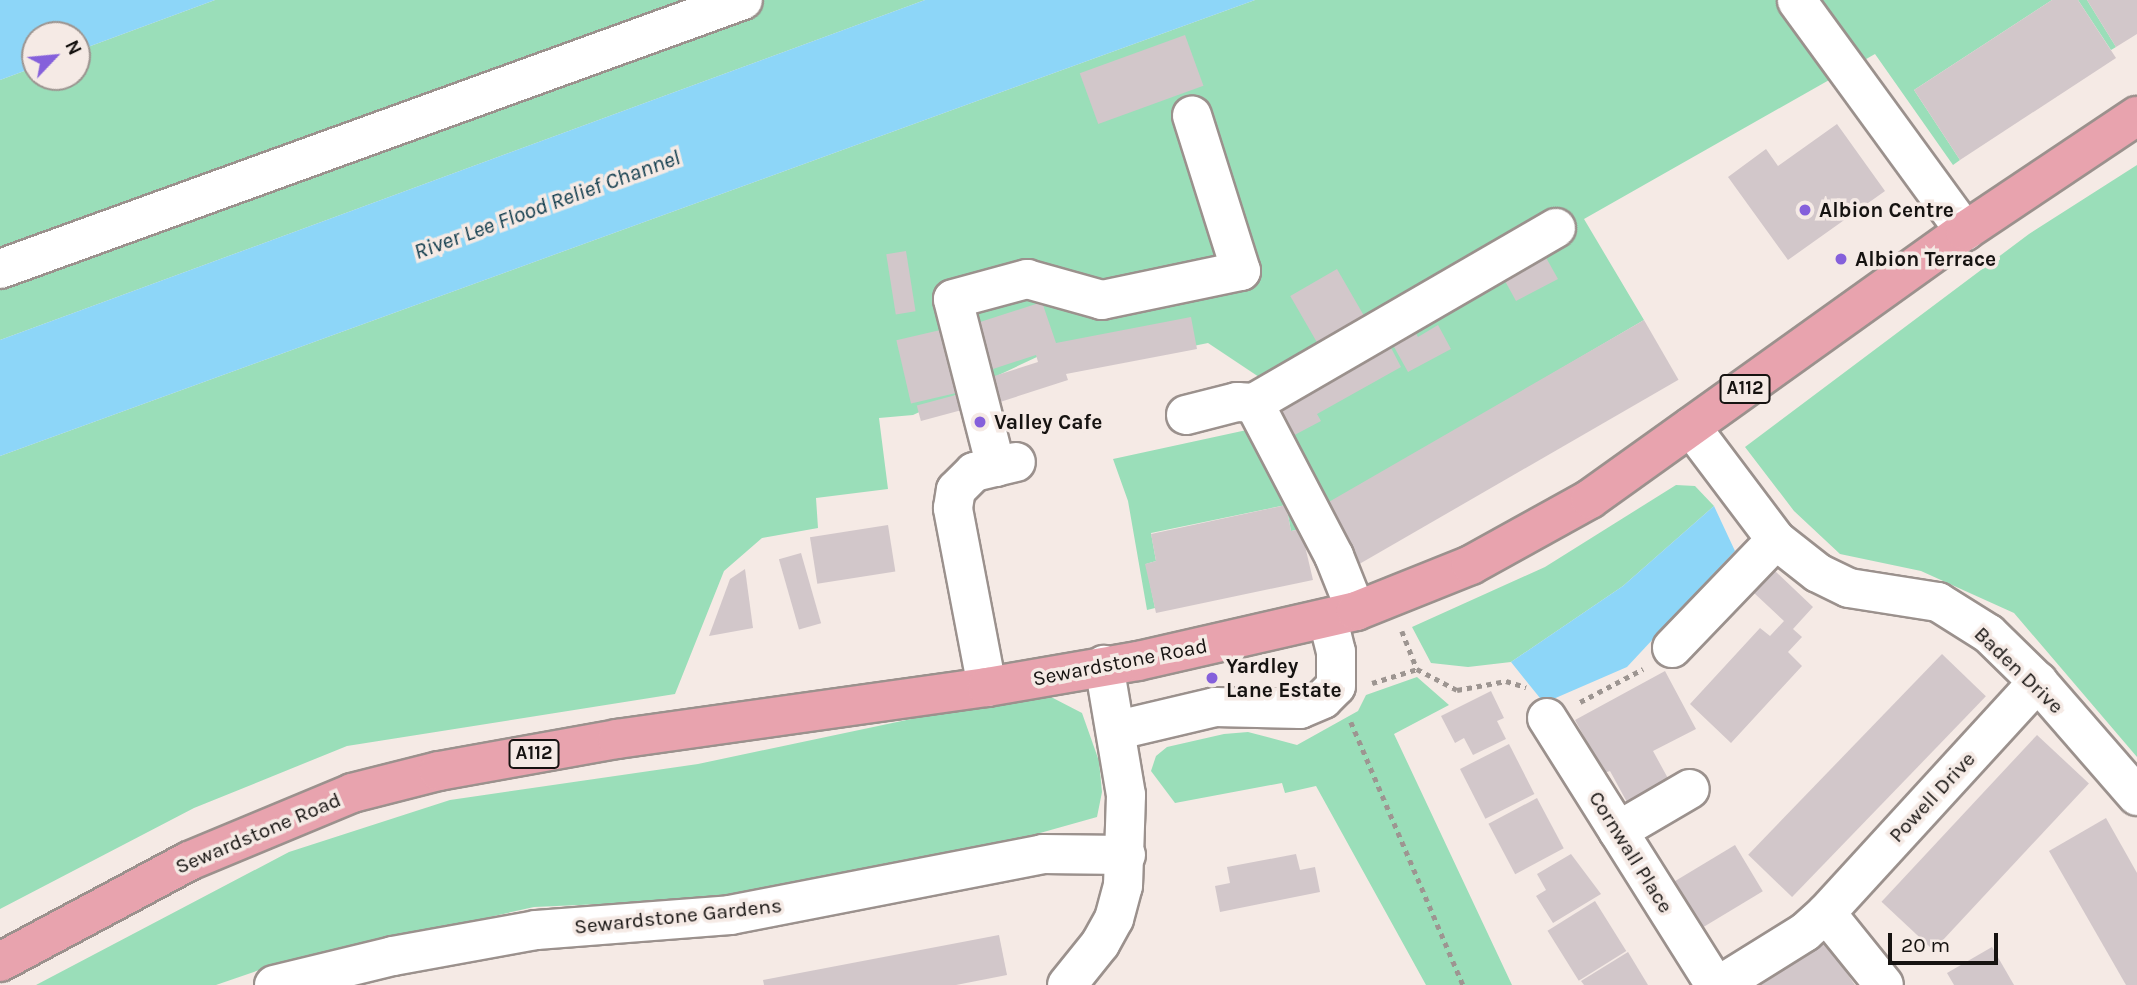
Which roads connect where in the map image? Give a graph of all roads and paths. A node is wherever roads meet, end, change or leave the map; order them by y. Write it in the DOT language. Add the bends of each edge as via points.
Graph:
graph roads {
  1 [pos="743,0"];
  2 [pos="1797,1"];
  3 [pos="1192,116"];
  4 [pos="2137,116"];
  5 [pos="1556,228"];
  6 [pos="1965,231"];
  7 [pos="0,269"];
  8 [pos="1254,403"];
  9 [pos="1186,415"];
  10 [pos="1691,427"];
  11 [pos="1776,540"];
  12 [pos="1358,610"];
  13 [pos="1672,648"];
  14 [pos="1104,664"];
  15 [pos="2038,682"];
  16 [pos="1336,686"];
  17 [pos="987,687"];
  18 [pos="1547,718"];
  19 [pos="1118,730"];
  20 [pos="1690,789"];
  21 [pos="2137,796"];
  22 [pos="1618,831"];
  23 [pos="1126,855"];
  24 [pos="1826,913"];
  25 [pos="0,962"];
  26 [pos="274,985"];
  27 [pos="1067,985"];
  28 [pos="1463,985"];
  29 [pos="1715,985"];
  30 [pos="1720,985"];
  31 [pos="1884,985"];
  1 -- 7 [label="street"];
  2 -- 6 [label="street"];
  3 -- 17 [label="street" via="1241,271 1101,300 1027,279 953,299 1006,465 974,472 961,482 953,508"];
  4 -- 6 [label="main road, Sewardstone Road / A112"];
  5 -- 8 [label="street"];
  6 -- 10 [label="main road, Sewardstone Road / A112"];
  8 -- 9 [label="street" via="1237,401"];
  8 -- 12 [label="street"];
  10 -- 11 [label="street, Baden Drive"];
  10 -- 12 [label="main road, Sewardstone Road / A112" via="1590,499 1471,565"];
  11 -- 13 [label="street"];
  11 -- 15 [label="street, Baden Drive" via="1818,573 1849,588 1938,602 1989,634"];
  12 -- 14 [label="main road, Sewardstone Road / A112"];
  12 -- 16 [label="street" via="1336,652"];
  12 -- 18 [label="path" via="1417,669 1457,690 1506,681 1529,688"];
  13 -- 18 [label="path" via="1628,680"];
  14 -- 17 [label="main road, Sewardstone Road / A112"];
  14 -- 19 [label="street"];
  15 -- 21 [label="street, Baden Drive"];
  15 -- 24 [label="street, Powell Drive"];
  16 -- 19 [label="street" via="1323,699 1300,709 1215,707"];
  16 -- 28 [label="path"];
  17 -- 25 [label="main road, Sewardstone Road / A112" via="617,739 439,771 352,793 285,817 189,861"];
  18 -- 22 [label="street, Cornwall Place"];
  19 -- 23 [label="street" via="1126,795"];
  20 -- 22 [label="street"];
  22 -- 29 [label="street, Cornwall Place"];
  23 -- 26 [label="street, Sewardstone Gardens" via="1043,854 730,915 536,930"];
  23 -- 27 [label="street" via="1114,919"];
  24 -- 30 [label="street, Powell Drive" via="1805,932"];
  24 -- 31 [label="street"];
}
